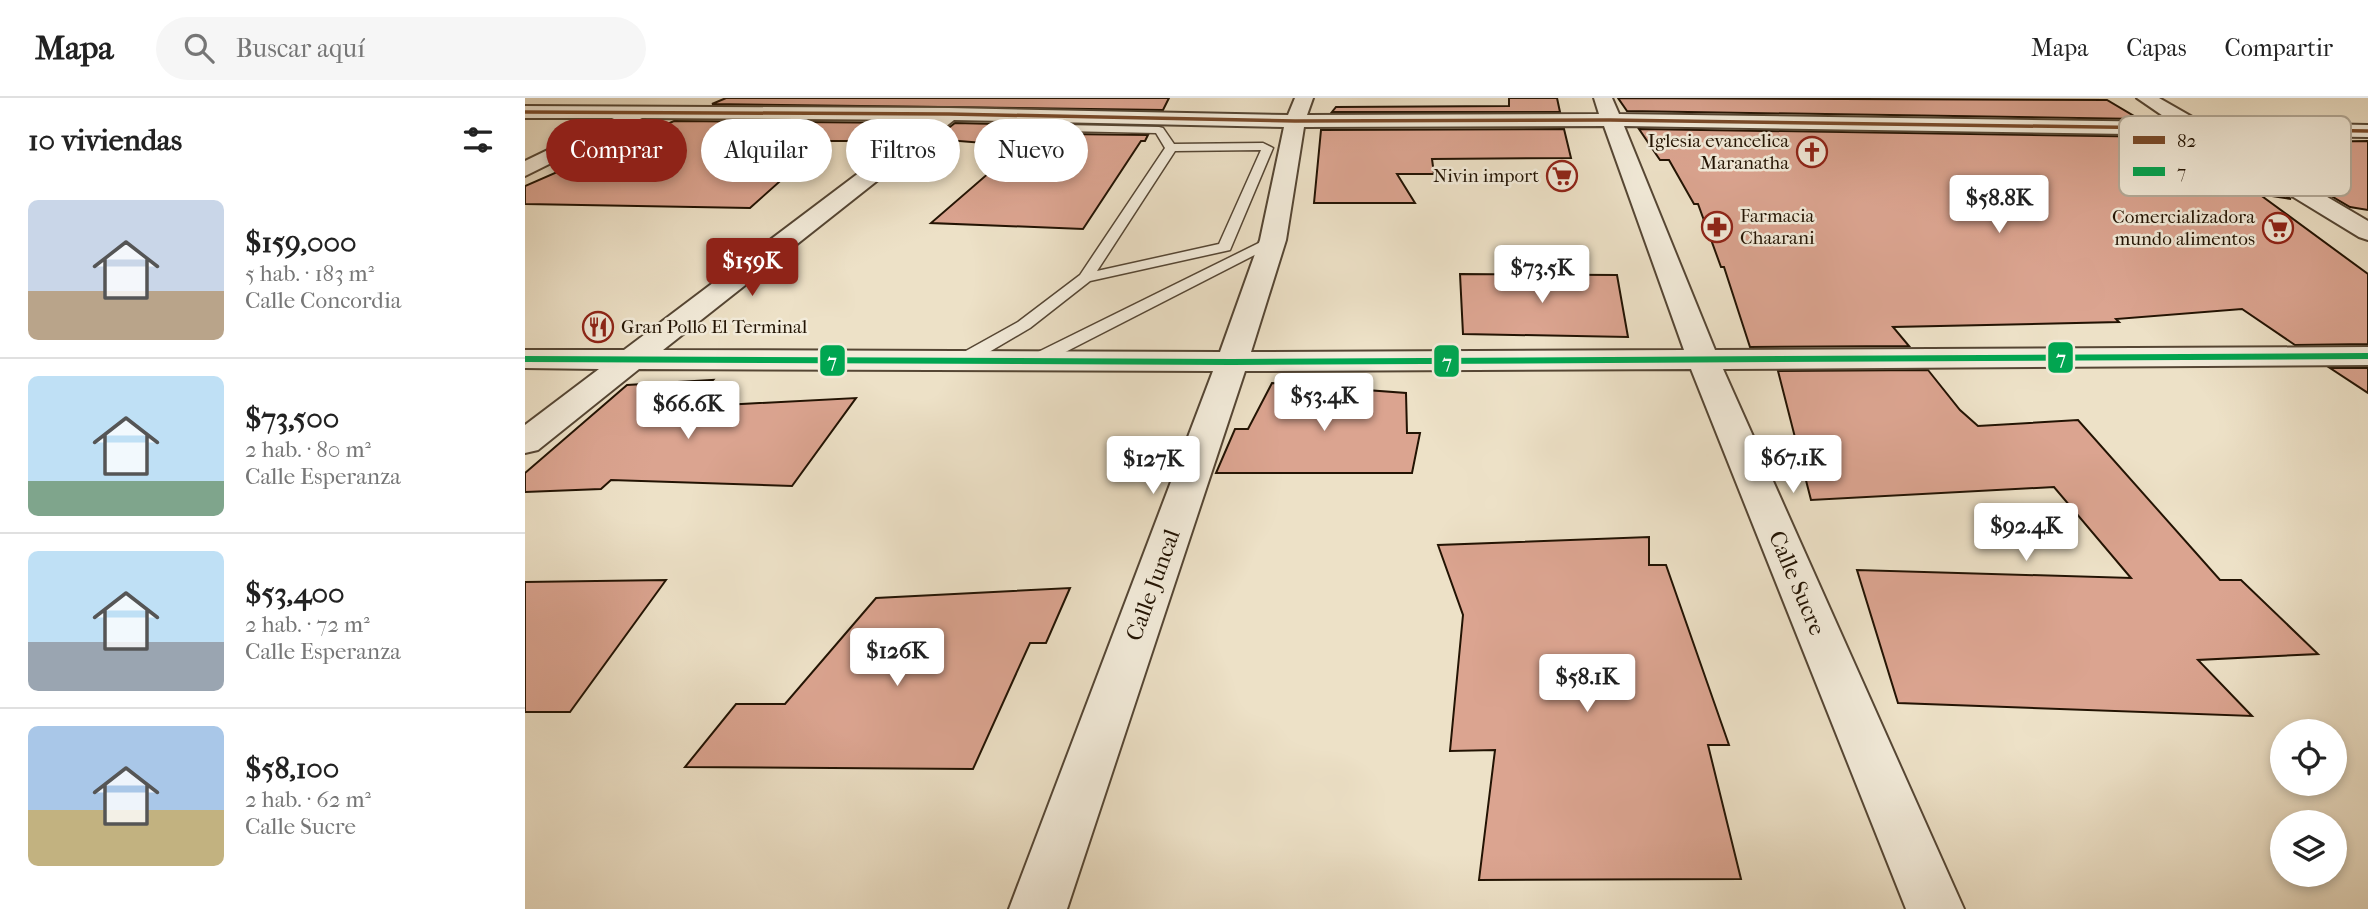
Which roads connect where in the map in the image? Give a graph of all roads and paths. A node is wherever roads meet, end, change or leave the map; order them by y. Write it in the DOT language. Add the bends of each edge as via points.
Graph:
graph roads {
  1 [pos="671,98"];
  2 [pos="2145,98"];
  3 [pos="1300,109"];
  4 [pos="1606,109"];
  5 [pos="525,112"];
  6 [pos="641,113"];
  7 [pos="950,114"];
  8 [pos="1050,116"];
  9 [pos="2173,116"];
  10 [pos="2119,128"];
  11 [pos="1171,148"];
  12 [pos="525,169"];
  13 [pos="2307,196"];
  14 [pos="2368,232"];
  15 [pos="1273,240"];
  16 [pos="1085,278"];
  17 [pos="2368,356"];
  18 [pos="525,359"];
  19 [pos="634,359"];
  20 [pos="961,361"];
  21 [pos="1034,361"];
  22 [pos="1704,361"];
  23 [pos="1232,362"];
  24 [pos="525,442"];
  25 [pos="1038,909"];
  26 [pos="1935,909"];
  1 -- 6 [label="street"];
  2 -- 9 [label="street"];
  3 -- 4 [label="street"];
  3 -- 8 [label="street"];
  3 -- 15 [label="street, Calle Juncal"];
  4 -- 10 [label="street"];
  4 -- 22 [label="street, Calle Sucre"];
  5 -- 6 [label="street"];
  6 -- 7 [label="street"];
  6 -- 12 [label="street"];
  7 -- 8 [label="street"];
  7 -- 19 [label="street"];
  8 -- 11 [label="lane" via="1053,125 1063,128 1159,130"];
  11 -- 16 [label="lane"];
  11 -- 16 [label="lane" via="1267,148 1227,246"];
  13 -- 14 [label="street"];
  15 -- 21 [label="lane"];
  15 -- 23 [label="street, Calle Juncal"];
  16 -- 20 [label="lane" via="1024,325"];
  17 -- 22 [label="street"];
  18 -- 19 [label="street"];
  19 -- 20 [label="street"];
  19 -- 24 [label="street"];
  20 -- 21 [label="street"];
  21 -- 23 [label="street"];
  22 -- 23 [label="street"];
  22 -- 26 [label="street, Calle Sucre"];
  23 -- 25 [label="street, Calle Juncal"];
}
